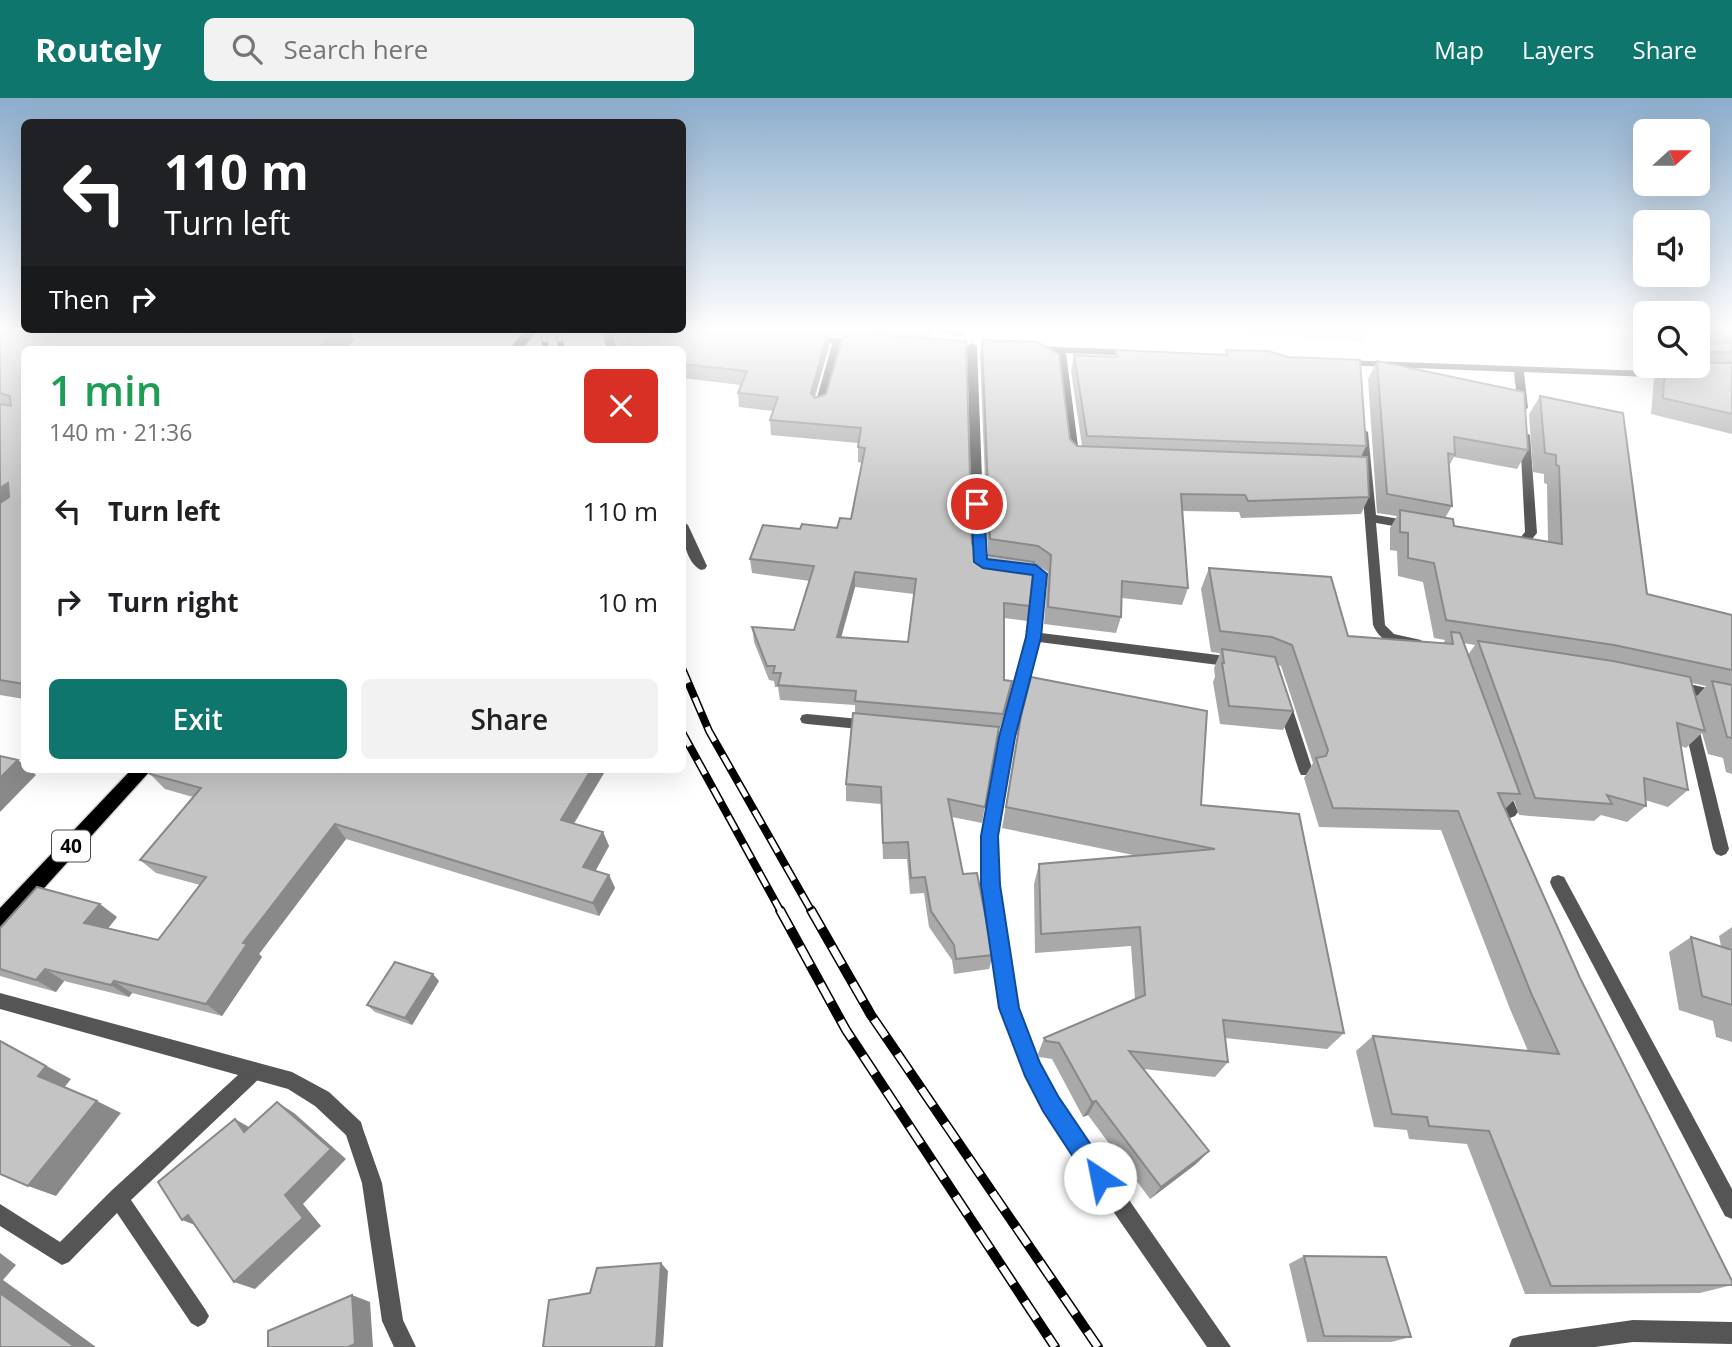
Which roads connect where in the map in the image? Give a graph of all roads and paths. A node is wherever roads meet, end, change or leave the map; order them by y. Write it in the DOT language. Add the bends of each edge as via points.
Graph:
graph roads {
  1 [pos="825,388"];
  2 [pos="979,388"];
  3 [pos="1066,388"];
  4 [pos="1520,388"];
  5 [pos="819,408"];
  6 [pos="1362,416"];
  7 [pos="1092,458"];
  8 [pos="1369,517"];
  9 [pos="1420,527"];
  10 [pos="686,534"];
  11 [pos="1497,541"];
  12 [pos="701,566"];
  13 [pos="1034,637"];
  14 [pos="1427,645"];
  15 [pos="1249,664"];
  16 [pos="1278,684"];
  17 [pos="1732,699"];
  18 [pos="807,719"];
  19 [pos="887,726"];
  20 [pos="1306,771"];
  21 [pos="139,773"];
  22 [pos="1497,777"];
  23 [pos="1510,812"];
  24 [pos="1721,849"];
  25 [pos="1558,882"];
  26 [pos="0,922"];
  27 [pos="0,1001"];
  28 [pos="255,1071"];
  29 [pos="118,1198"];
  30 [pos="1732,1209"];
  31 [pos="0,1214"];
  32 [pos="198,1316"];
  33 [pos="1732,1333"];
  34 [pos="405,1347"];
  35 [pos="1220,1347"];
  36 [pos="1520,1347"];
  1 -- 5 [label="street"];
  2 -- 13 [label="street" via="979,559 1040,574"];
  3 -- 7 [label="street" via="1074,455"];
  4 -- 11 [label="street" via="1531,533 1524,541"];
  6 -- 8 [label="street" via="1358,468"];
  8 -- 9 [label="street"];
  8 -- 14 [label="street" via="1381,634"];
  10 -- 12 [label="street"];
  13 -- 15 [label="street"];
  13 -- 35 [label="street" via="1000,737 989,836 990,885 1009,1008 1050,1103"];
  16 -- 20 [label="street"];
  17 -- 24 [label="street" via="1681,697"];
  18 -- 19 [label="street"];
  21 -- 26 [label="main road, 40"];
  22 -- 23 [label="street"];
  25 -- 30 [label="street"];
  27 -- 28 [label="street"];
  28 -- 29 [label="street"];
  28 -- 34 [label="street" via="292,1081 322,1099 354,1129 372,1183 393,1321"];
  29 -- 31 [label="street" via="62,1255"];
  29 -- 32 [label="street"];
  33 -- 36 [label="street" via="1606,1332"];
}
